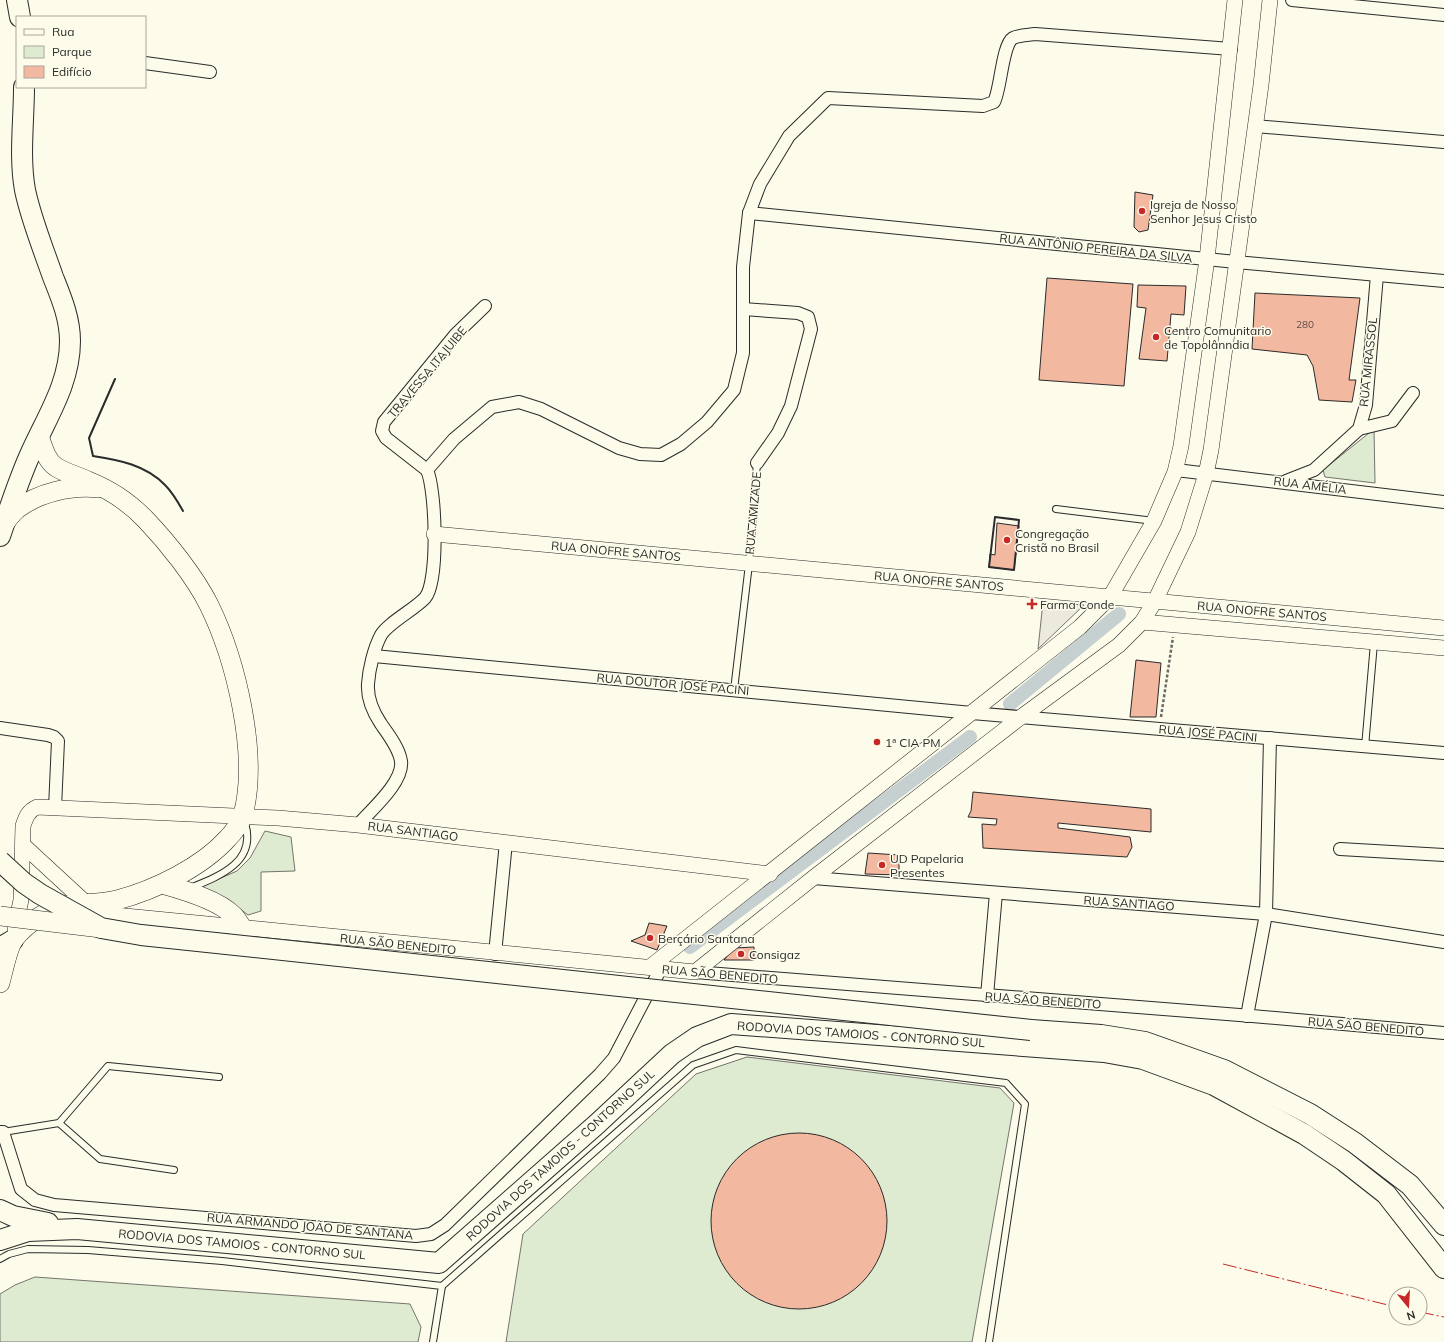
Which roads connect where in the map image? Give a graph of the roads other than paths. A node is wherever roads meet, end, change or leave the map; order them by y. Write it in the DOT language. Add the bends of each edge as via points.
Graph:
graph roads {
  1 [pos="17,0"];
  2 [pos="1235,0"];
  3 [pos="1270,0"];
  4 [pos="1292,0"];
  5 [pos="1444,15"];
  6 [pos="20,16"];
  7 [pos="1231,49"];
  8 [pos="146,63"];
  9 [pos="210,72"];
  10 [pos="24,88"];
  11 [pos="1255,126"];
  12 [pos="1444,142"];
  13 [pos="749,213"];
  14 [pos="1207,260"];
  15 [pos="1236,262"];
  16 [pos="1377,275"];
  17 [pos="1444,281"];
  18 [pos="485,306"];
  19 [pos="742,309"];
  20 [pos="70,341"];
  21 [pos="1413,393"];
  22 [pos="1359,429"];
  23 [pos="40,436"];
  24 [pos="758,463"];
  25 [pos="427,470"];
  26 [pos="1176,470"];
  27 [pos="1206,474"];
  28 [pos="1285,482"];
  29 [pos="111,491"];
  30 [pos="0,499"];
  31 [pos="1444,502"];
  32 [pos="1056,509"];
  33 [pos="1154,521"];
  34 [pos="2,530"];
  35 [pos="434,534"];
  36 [pos="749,564"];
  37 [pos="1110,597"];
  38 [pos="1155,601"];
  39 [pos="1142,622"];
  40 [pos="1444,628"];
  41 [pos="1374,641"];
  42 [pos="1444,648"];
  43 [pos="374,656"];
  44 [pos="734,690"];
  45 [pos="972,713"];
  46 [pos="1021,717"];
  47 [pos="0,728"];
  48 [pos="1270,738"];
  49 [pos="1365,746"];
  50 [pos="1444,753"];
  51 [pos="55,808"];
  52 [pos="243,817"];
  53 [pos="358,825"];
  54 [pos="506,842"];
  55 [pos="22,845"];
  56 [pos="1340,849"];
  57 [pos="1444,856"];
  58 [pos="0,861"];
  59 [pos="770,874"];
  60 [pos="813,878"];
  61 [pos="162,884"];
  62 [pos="185,890"];
  63 [pos="996,893"];
  64 [pos="87,904"];
  65 [pos="1266,914"];
  66 [pos="0,916"];
  67 [pos="100,928"];
  68 [pos="243,929"];
  69 [pos="1444,942"];
  70 [pos="6,944"];
  71 [pos="495,954"];
  72 [pos="656,968"];
  73 [pos="695,972"];
  74 [pos="0,983"];
  75 [pos="987,996"];
  76 [pos="1247,1016"];
  77 [pos="1444,1033"];
  78 [pos="219,1077"];
  79 [pos="59,1123"];
  80 [pos="1,1132"];
  81 [pos="174,1170"];
  82 [pos="0,1210"];
  83 [pos="1444,1225"];
  84 [pos="77,1229"];
  85 [pos="0,1240"];
  86 [pos="0,1259"];
  87 [pos="1444,1268"];
  88 [pos="442,1286"];
  89 [pos="433,1342"];
  90 [pos="989,1342"];
  1 -- 6 [label="highway"];
  2 -- 7 [label="street"];
  3 -- 11 [label="street"];
  4 -- 5 [label="street"];
  7 -- 13 [label="street" via="1026,35 1014,38 1008,44 999,93 994,102 983,106 828,98 789,136 760,184"];
  7 -- 14 [label="street"];
  8 -- 9 [label="street"];
  10 -- 20 [label="highway" via="25,190 70,326"];
  11 -- 12 [label="street"];
  11 -- 15 [label="street"];
  13 -- 14 [label="street, RUA ANTÔNIO PEREIRA DA SILVA"];
  13 -- 19 [label="street" via="743,267"];
  14 -- 15 [label="street, RUA ANTÔNIO PEREIRA DA SILVA"];
  14 -- 26 [label="street"];
  15 -- 16 [label="street, RUA ANTÔNIO PEREIRA DA SILVA"];
  15 -- 27 [label="street"];
  16 -- 17 [label="street, RUA ANTÔNIO PEREIRA DA SILVA"];
  16 -- 22 [label="street, RUA MIRASSOL" via="1366,405"];
  18 -- 25 [label="street, TRAVESSA ITAJUIBE" via="456,334 384,422 382,431 386,438"];
  19 -- 24 [label="street, RUA AMIZADE" via="798,313 808,317 811,329 791,406 778,433"];
  19 -- 25 [label="street" via="743,353 734,390 708,422 681,444 661,455 640,454 619,448 541,408 519,402 492,407 454,439"];
  20 -- 23 [label="highway" via="68,368 60,395"];
  20 -- 30 [label="highway"];
  21 -- 22 [label="street" via="1392,421"];
  22 -- 28 [label="street" via="1314,470"];
  23 -- 29 [label="main road" via="44,450 55,466"];
  23 -- 34 [label="highway" via="29,457"];
  24 -- 36 [label="lane, RUA AMIZADE"];
  25 -- 35 [label="street" via="431,478 435,505"];
  26 -- 27 [label="street, RUA AMÉLIA"];
  26 -- 33 [label="street"];
  27 -- 28 [label="street, RUA AMÉLIA"];
  27 -- 38 [label="street" via="1188,532"];
  28 -- 31 [label="street, RUA AMÉLIA"];
  29 -- 34 [label="main road" via="86,487 51,493 16,510"];
  29 -- 52 [label="main road" via="126,500 147,520 189,572 219,629 233,672 249,756"];
  32 -- 33 [label="lane"];
  33 -- 37 [label="street"];
  35 -- 36 [label="street, RUA ONOFRE SANTOS"];
  35 -- 43 [label="street" via="433,576 426,597 381,634"];
  36 -- 37 [label="street, RUA ONOFRE SANTOS"];
  36 -- 44 [label="lane, RUA AMIZADE"];
  37 -- 38 [label="street, RUA ONOFRE SANTOS"];
  37 -- 45 [label="street" via="1080,627"];
  38 -- 39 [label="street"];
  38 -- 40 [label="street, RUA ONOFRE SANTOS"];
  39 -- 41 [label="street, RUA ONOFRE SANTOS"];
  39 -- 46 [label="street" via="1119,645"];
  41 -- 42 [label="street, RUA ONOFRE SANTOS"];
  41 -- 49 [label="lane"];
  43 -- 44 [label="street, RUA DOUTOR JOSÉ PACINI"];
  43 -- 53 [label="street" via="368,685 370,701 373,712 401,761 400,772 392,786"];
  44 -- 45 [label="street, RUA DOUTOR JOSÉ PACINI"];
  45 -- 46 [label="street, RUA JOSÉ PACINI"];
  45 -- 59 [label="street"];
  46 -- 48 [label="street, RUA JOSÉ PACINI"];
  46 -- 60 [label="street"];
  47 -- 51 [label="street" via="48,735 58,741"];
  48 -- 49 [label="street, RUA JOSÉ PACINI"];
  48 -- 65 [label="street"];
  49 -- 50 [label="street, RUA JOSÉ PACINI"];
  51 -- 52 [label="street, RUA SANTIAGO"];
  51 -- 55 [label="street, RUA SANTIAGO" via="37,807 31,810 23,826"];
  52 -- 53 [label="street, RUA SANTIAGO"];
  52 -- 61 [label="main road" via="218,848"];
  52 -- 62 [label="lane" via="248,842 239,862 221,874"];
  53 -- 54 [label="street, RUA SANTIAGO"];
  54 -- 59 [label="street, RUA SANTIAGO"];
  54 -- 71 [label="street"];
  55 -- 64 [label="street, RUA SÃO BENEDITO"];
  55 -- 70 [label="street" via="21,900"];
  56 -- 57 [label="street"];
  58 -- 67 [label="highway, RODOVIA DOS TAMOIOS - CONTORNO SUL, bridge" via="40,894"];
  59 -- 72 [label="street"];
  60 -- 63 [label="street, RUA SANTIAGO"];
  60 -- 73 [label="street"];
  61 -- 62 [label="main road"];
  61 -- 64 [label="main road" via="116,900"];
  62 -- 68 [label="main road" via="223,907 234,916"];
  63 -- 65 [label="street, RUA SANTIAGO"];
  63 -- 75 [label="street"];
  64 -- 68 [label="street, RUA SÃO BENEDITO" via="115,915"];
  64 -- 70 [label="main road" via="52,909"];
  65 -- 69 [label="street, RUA SANTIAGO"];
  65 -- 76 [label="street"];
  66 -- 67 [label="main road, RODOVIA DOS TAMOIOS - CONTORNO SUL, bridge"];
  67 -- 83 [label="highway, RODOVIA DOS TAMOIOS - CONTORNO SUL, bridge" via="149,936 1031,1030 1101,1035 1145,1042 1224,1070 1310,1114 1355,1143 1410,1185"];
  68 -- 71 [label="street, RUA SÃO BENEDITO"];
  70 -- 74 [label="main road"];
  71 -- 72 [label="street, RUA SÃO BENEDITO"];
  72 -- 73 [label="street, RUA SÃO BENEDITO"];
  72 -- 80 [label="street, RUA ARMANDO JOÃO DE SANTANA" via="614,1058 445,1225 431,1234 416,1236 54,1205 35,1200 21,1189"];
  73 -- 75 [label="street, RUA SÃO BENEDITO"];
  75 -- 76 [label="street, RUA SÃO BENEDITO"];
  76 -- 77 [label="street, RUA SÃO BENEDITO"];
  78 -- 79 [label="lane" via="108,1066"];
  79 -- 80 [label="lane"];
  79 -- 81 [label="lane" via="100,1159"];
  82 -- 84 [label="highway, RODOVIA DOS TAMOIOS - CONTORNO SUL" via="13,1216"];
  84 -- 85 [label="highway, RODOVIA DOS TAMOIOS - CONTORNO SUL" via="28,1231"];
  84 -- 87 [label="highway, RODOVIA DOS TAMOIOS - CONTORNO SUL" via="438,1263 597,1124 672,1054 697,1037 731,1024 1104,1052 1143,1059 1214,1085 1304,1134 1344,1161 1386,1194"];
  86 -- 88 [label="lane" via="28,1249 88,1250 222,1261"];
  88 -- 89 [label="lane"];
  88 -- 90 [label="lane" via="693,1065 736,1050 1006,1083 1025,1104"];
}
